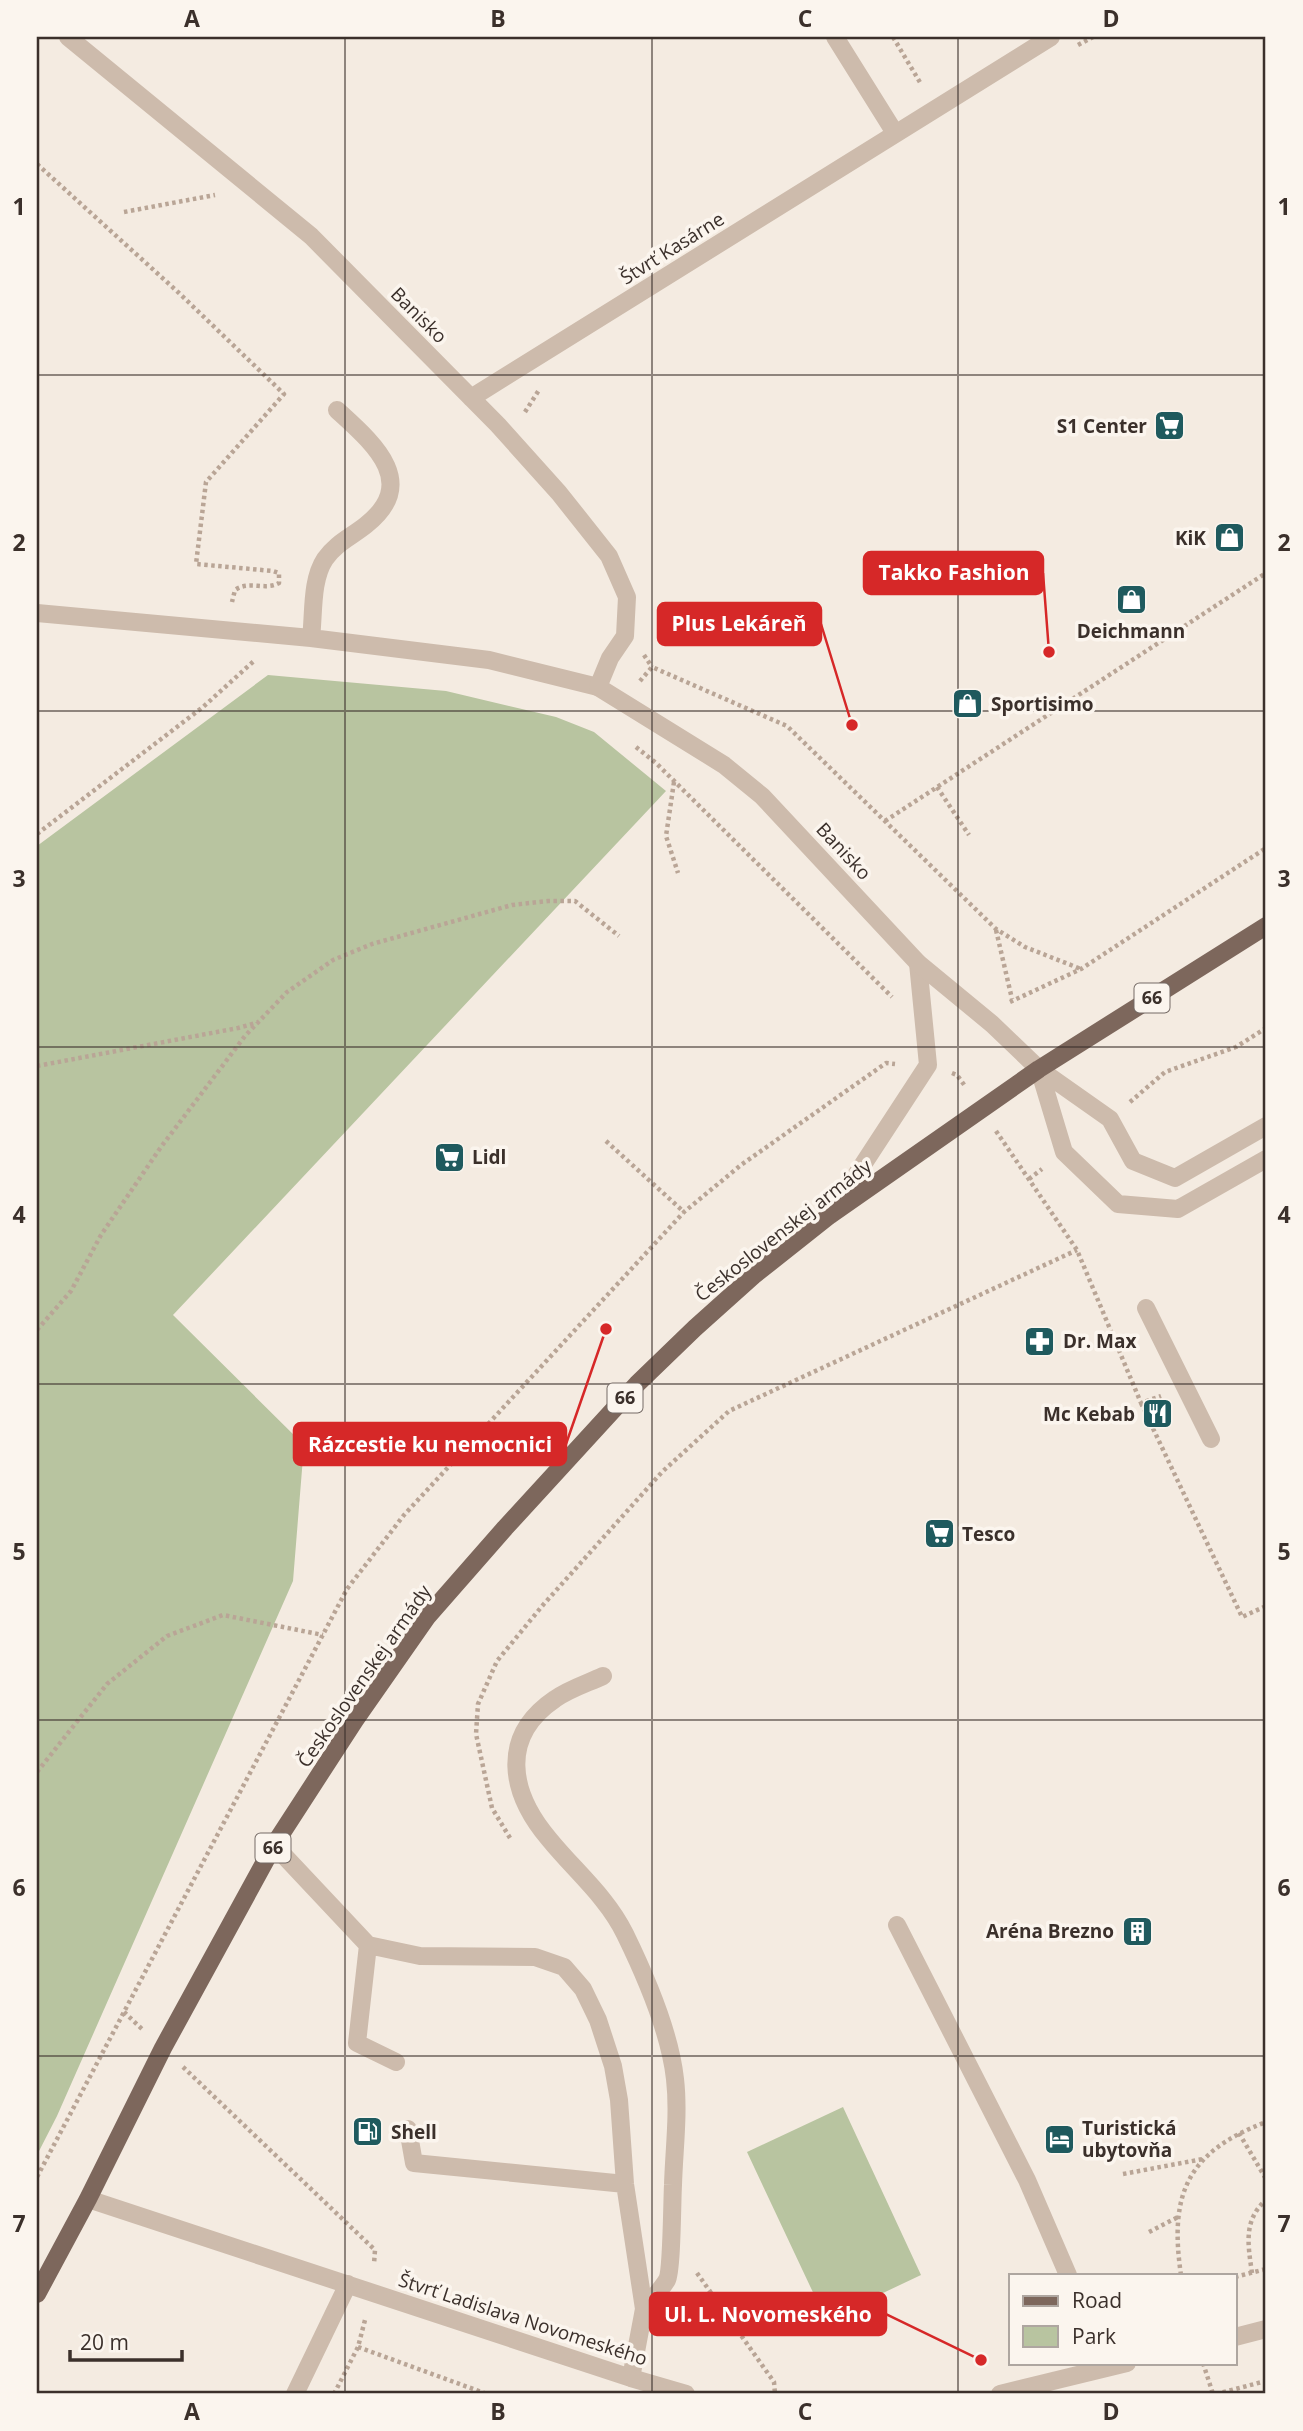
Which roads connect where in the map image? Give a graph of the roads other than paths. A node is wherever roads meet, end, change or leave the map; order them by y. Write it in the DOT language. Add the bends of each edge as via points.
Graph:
graph roads {
  1 [pos="68,37"];
  2 [pos="835,37"];
  3 [pos="1051,37"];
  4 [pos="895,133"];
  5 [pos="471,398"];
  6 [pos="337,410"];
  7 [pos="37,612"];
  8 [pos="311,638"];
  9 [pos="598,687"];
  10 [pos="1266,926"];
  11 [pos="918,963"];
  12 [pos="1039,1069"];
  13 [pos="1266,1126"];
  14 [pos="1266,1158"];
  15 [pos="830,1215"];
  16 [pos="1146,1308"];
  17 [pos="1212,1439"];
  18 [pos="603,1676"];
  19 [pos="274,1845"];
  20 [pos="897,1925"];
  21 [pos="368,1945"];
  22 [pos="396,2062"];
  23 [pos="408,2129"];
  24 [pos="625,2184"];
  25 [pos="88,2199"];
  26 [pos="1068,2274"];
  27 [pos="348,2284"];
  28 [pos="37,2294"];
  29 [pos="644,2309"];
  30 [pos="1266,2329"];
  31 [pos="1236,2337"];
  32 [pos="1101,2366"];
  33 [pos="631,2378"];
  34 [pos="295,2394"];
  35 [pos="686,2394"];
  36 [pos="1000,2394"];
  1 -- 5 [label="street, Banisko" via="311,236"];
  2 -- 4 [label="street"];
  3 -- 4 [label="street, Štvrť Kasárne"];
  4 -- 5 [label="street, Štvrť Kasárne"];
  5 -- 9 [label="street, Banisko" via="559,492 609,556 627,597 625,636"];
  6 -- 8 [label="street" via="382,454 391,485 380,513 340,541 324,560"];
  7 -- 8 [label="street, Banisko"];
  8 -- 9 [label="street, Banisko" via="489,660"];
  9 -- 11 [label="street, Banisko" via="724,765 762,796"];
  10 -- 12 [label="main road, Československej armády / 66"];
  11 -- 12 [label="street, Banisko"];
  11 -- 15 [label="street" via="928,1065"];
  12 -- 13 [label="street, Banisko" via="1110,1119 1133,1161 1175,1178"];
  12 -- 14 [label="street" via="1064,1152 1118,1204 1178,1209"];
  12 -- 15 [label="main road, Československej armády / 66"];
  15 -- 19 [label="main road, Československej armády / 66" via="695,1328 505,1528 427,1617"];
  16 -- 17 [label="street"];
  18 -- 29 [label="street" via="558,1696 534,1716 516,1749 515,1770 530,1813 618,1920 667,2040 676,2113 668,2278"];
  19 -- 21 [label="street"];
  19 -- 25 [label="main road, Československej armády / 66" via="163,2048"];
  20 -- 26 [label="street" via="1027,2180"];
  21 -- 22 [label="street" via="356,2043"];
  21 -- 24 [label="street" via="420,1956 535,1957 564,1967 583,1989 613,2066"];
  23 -- 24 [label="street" via="414,2163"];
  24 -- 29 [label="street"];
  25 -- 27 [label="street, Štvrť Ladislava Novomeského"];
  25 -- 28 [label="main road, 66"];
  27 -- 33 [label="street, Štvrť Ladislava Novomeského"];
  27 -- 34 [label="street"];
  29 -- 33 [label="street"];
  30 -- 31 [label="street"];
  32 -- 36 [label="street"];
  33 -- 35 [label="street, Štvrť Ladislava Novomeského"];
}
